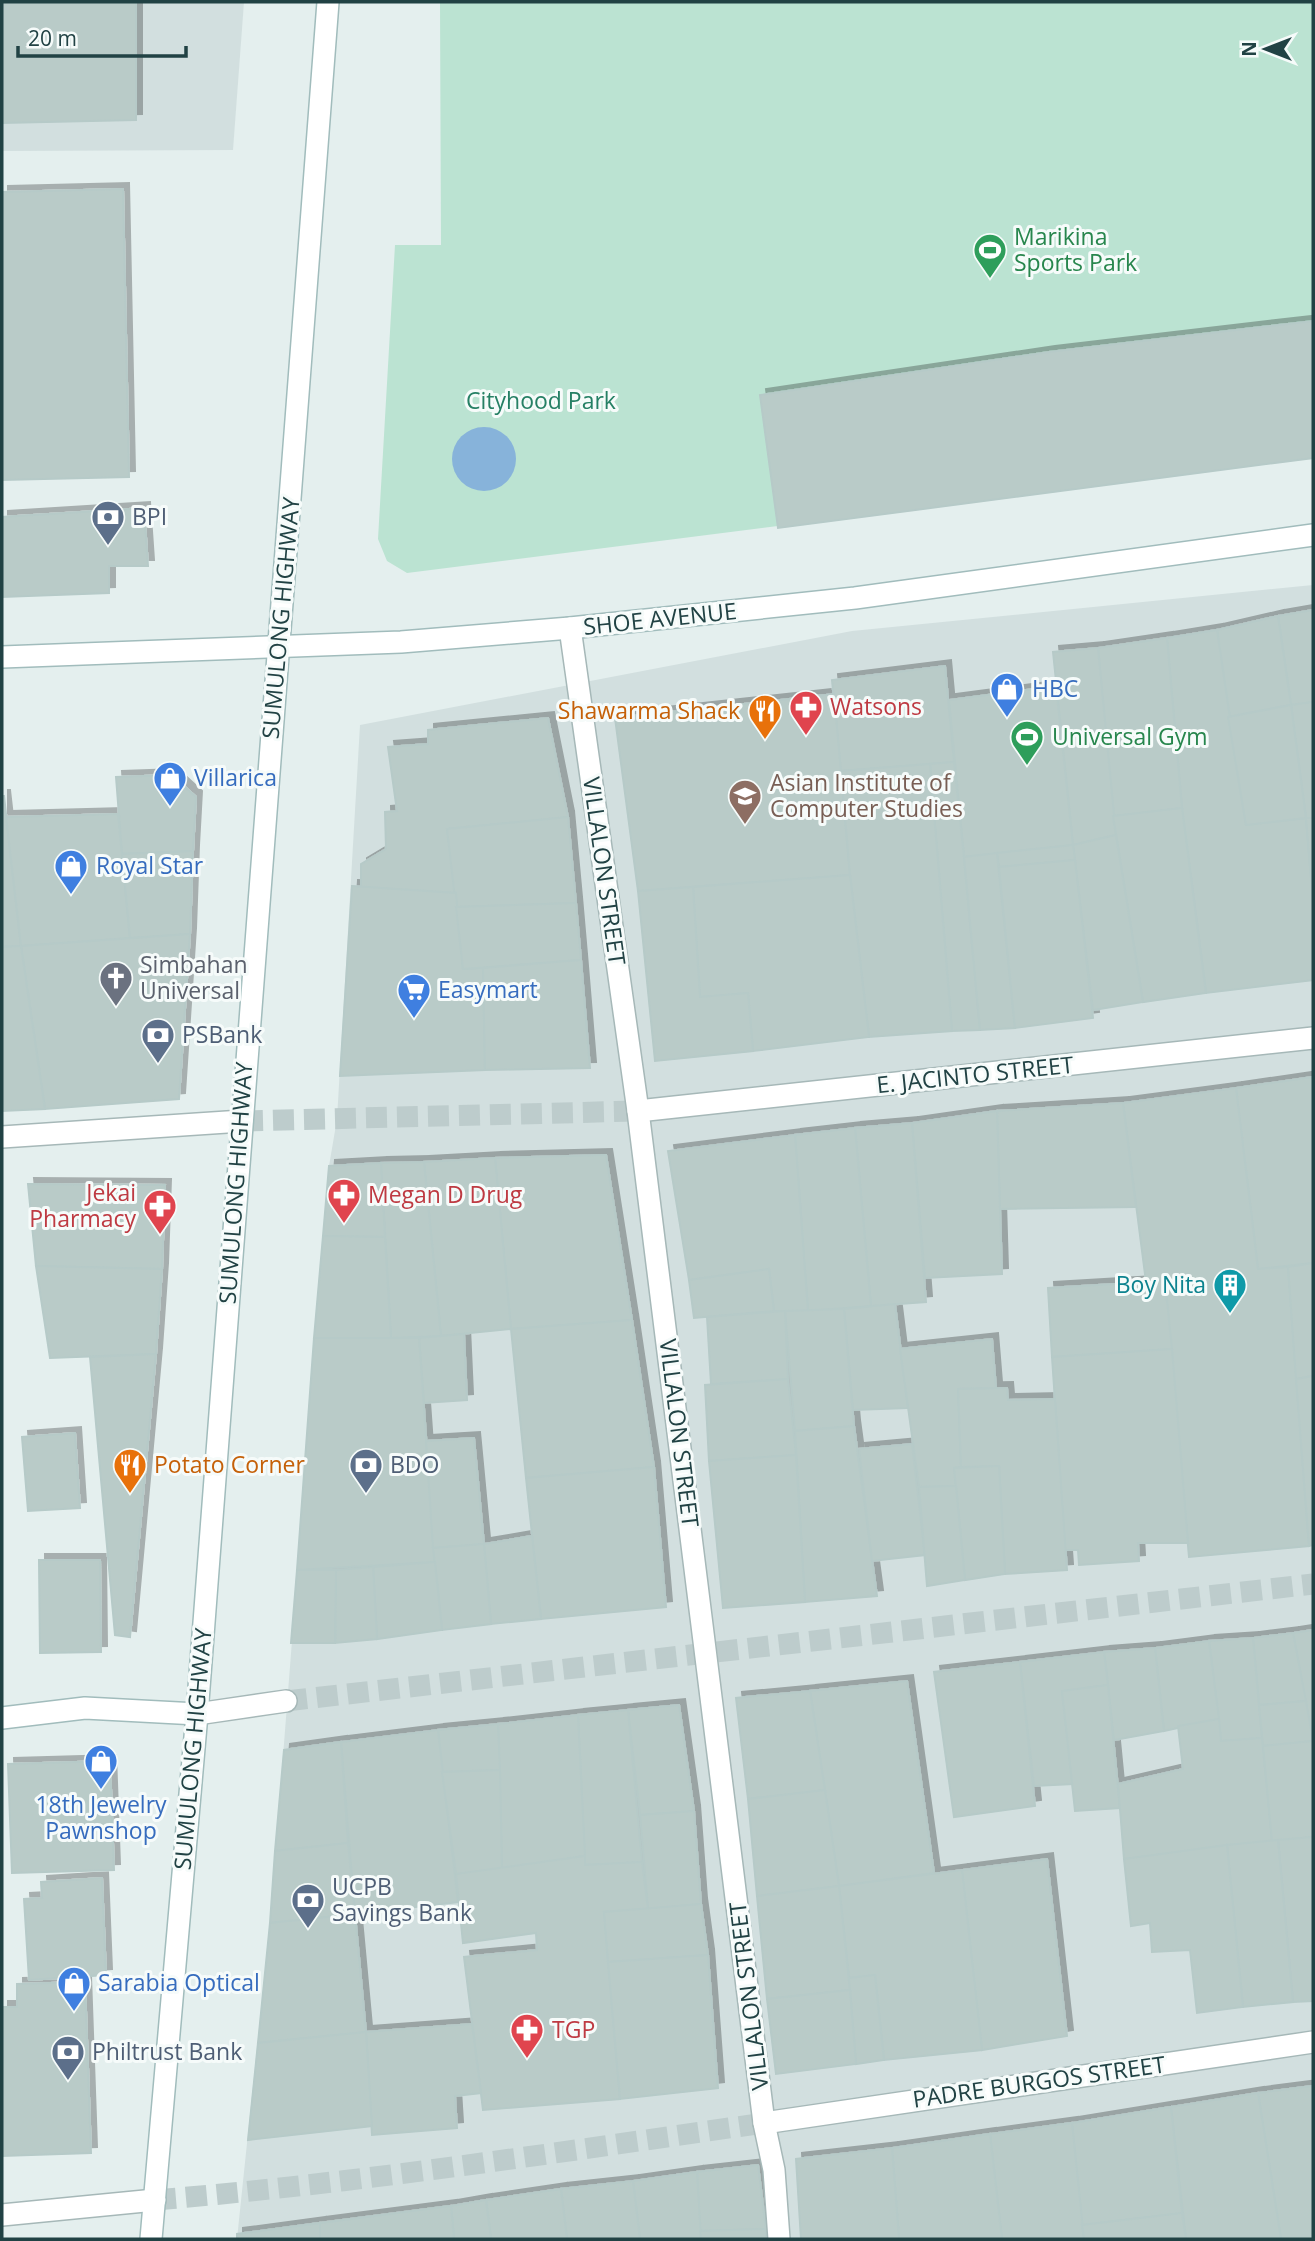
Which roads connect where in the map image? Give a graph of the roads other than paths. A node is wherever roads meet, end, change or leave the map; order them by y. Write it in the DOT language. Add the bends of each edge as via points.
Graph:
graph roads {
  1 [pos="328,2"];
  2 [pos="1313,536"];
  3 [pos="570,628"];
  4 [pos="277,646"];
  5 [pos="2,657"];
  6 [pos="1313,1038"];
  7 [pos="638,1111"];
  8 [pos="242,1121"];
  9 [pos="2,1137"];
  10 [pos="286,1702"];
  11 [pos="197,1714"];
  12 [pos="2,1718"];
  13 [pos="1313,2042"];
  14 [pos="764,2123"];
  15 [pos="155,2200"];
  16 [pos="2,2215"];
  17 [pos="151,2239"];
  18 [pos="779,2239"];
  1 -- 4 [label="street, SUMULONG HIGHWAY"];
  2 -- 3 [label="street, SHOE AVENUE" via="855,598"];
  3 -- 4 [label="street, SHOE AVENUE" via="401,642"];
  3 -- 7 [label="street, VILLALON STREET"];
  4 -- 5 [label="street, SHOE AVENUE"];
  4 -- 8 [label="street, SUMULONG HIGHWAY"];
  6 -- 7 [label="street, E. JACINTO STREET"];
  7 -- 14 [label="street, VILLALON STREET"];
  8 -- 9 [label="street"];
  8 -- 11 [label="street, SUMULONG HIGHWAY"];
  10 -- 11 [label="street"];
  11 -- 12 [label="street" via="85,1708"];
  11 -- 15 [label="street, SUMULONG HIGHWAY"];
  13 -- 14 [label="street, PADRE BURGOS STREET"];
  14 -- 18 [label="street, VILLALON STREET" via="774,2170"];
  15 -- 16 [label="street"];
  15 -- 17 [label="street, SUMULONG HIGHWAY"];
}
